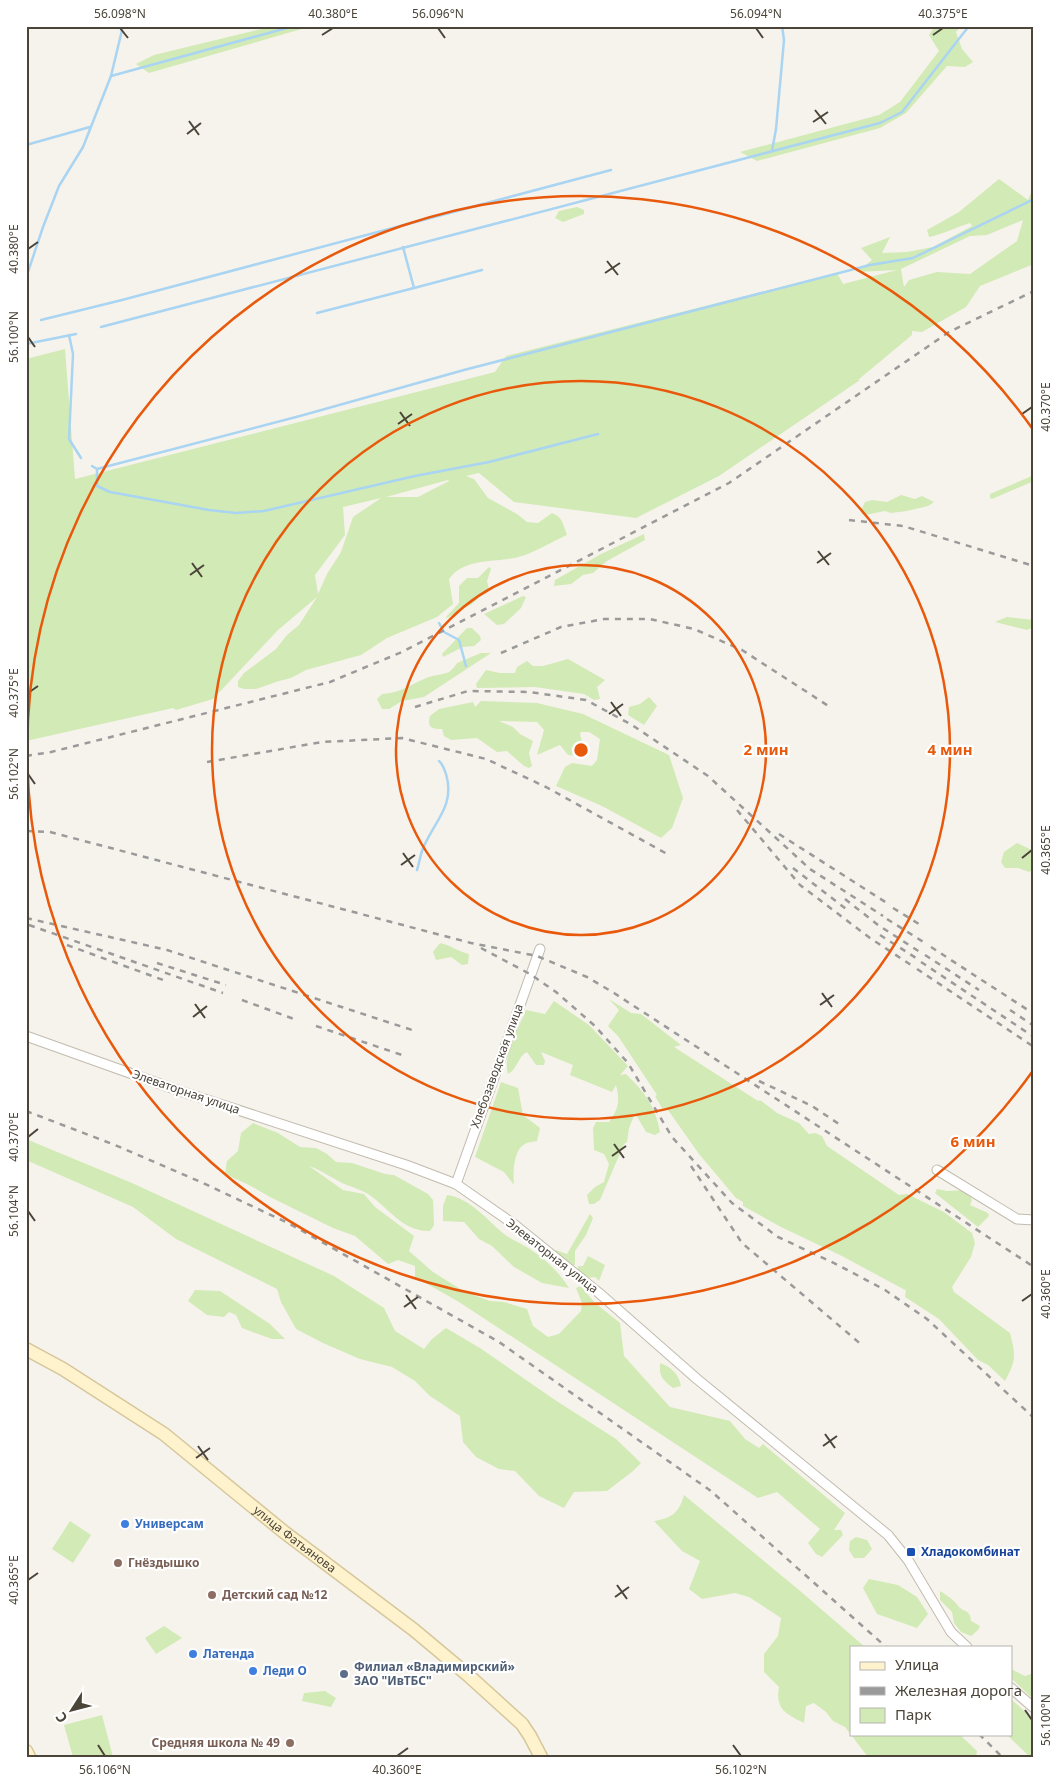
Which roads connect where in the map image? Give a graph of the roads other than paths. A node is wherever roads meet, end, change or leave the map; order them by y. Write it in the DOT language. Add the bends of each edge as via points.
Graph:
graph roads {
  1 [pos="540,949"];
  2 [pos="26,1036"];
  3 [pos="937,1170"];
  4 [pos="456,1184"];
  5 [pos="1034,1220"];
  6 [pos="26,1349"];
  7 [pos="966,1646"];
  8 [pos="1012,1689"];
  9 [pos="1034,1708"];
  10 [pos="26,1751"];
  11 [pos="29,1757"];
  12 [pos="540,1757"];
  1 -- 4 [label="street, Хлебозаводская улица"];
  2 -- 4 [label="street, Элеваторная улица"];
  3 -- 5 [label="street" via="1017,1219"];
  4 -- 7 [label="street, Элеваторная улица" via="515,1225 599,1293 697,1379 888,1535 908,1560 951,1632"];
  6 -- 12 [label="street, улица Фатьянова" via="164,1434 284,1532 414,1630 522,1724"];
  8 -- 9 [label="street"];
  10 -- 11 [label="street"];
}
